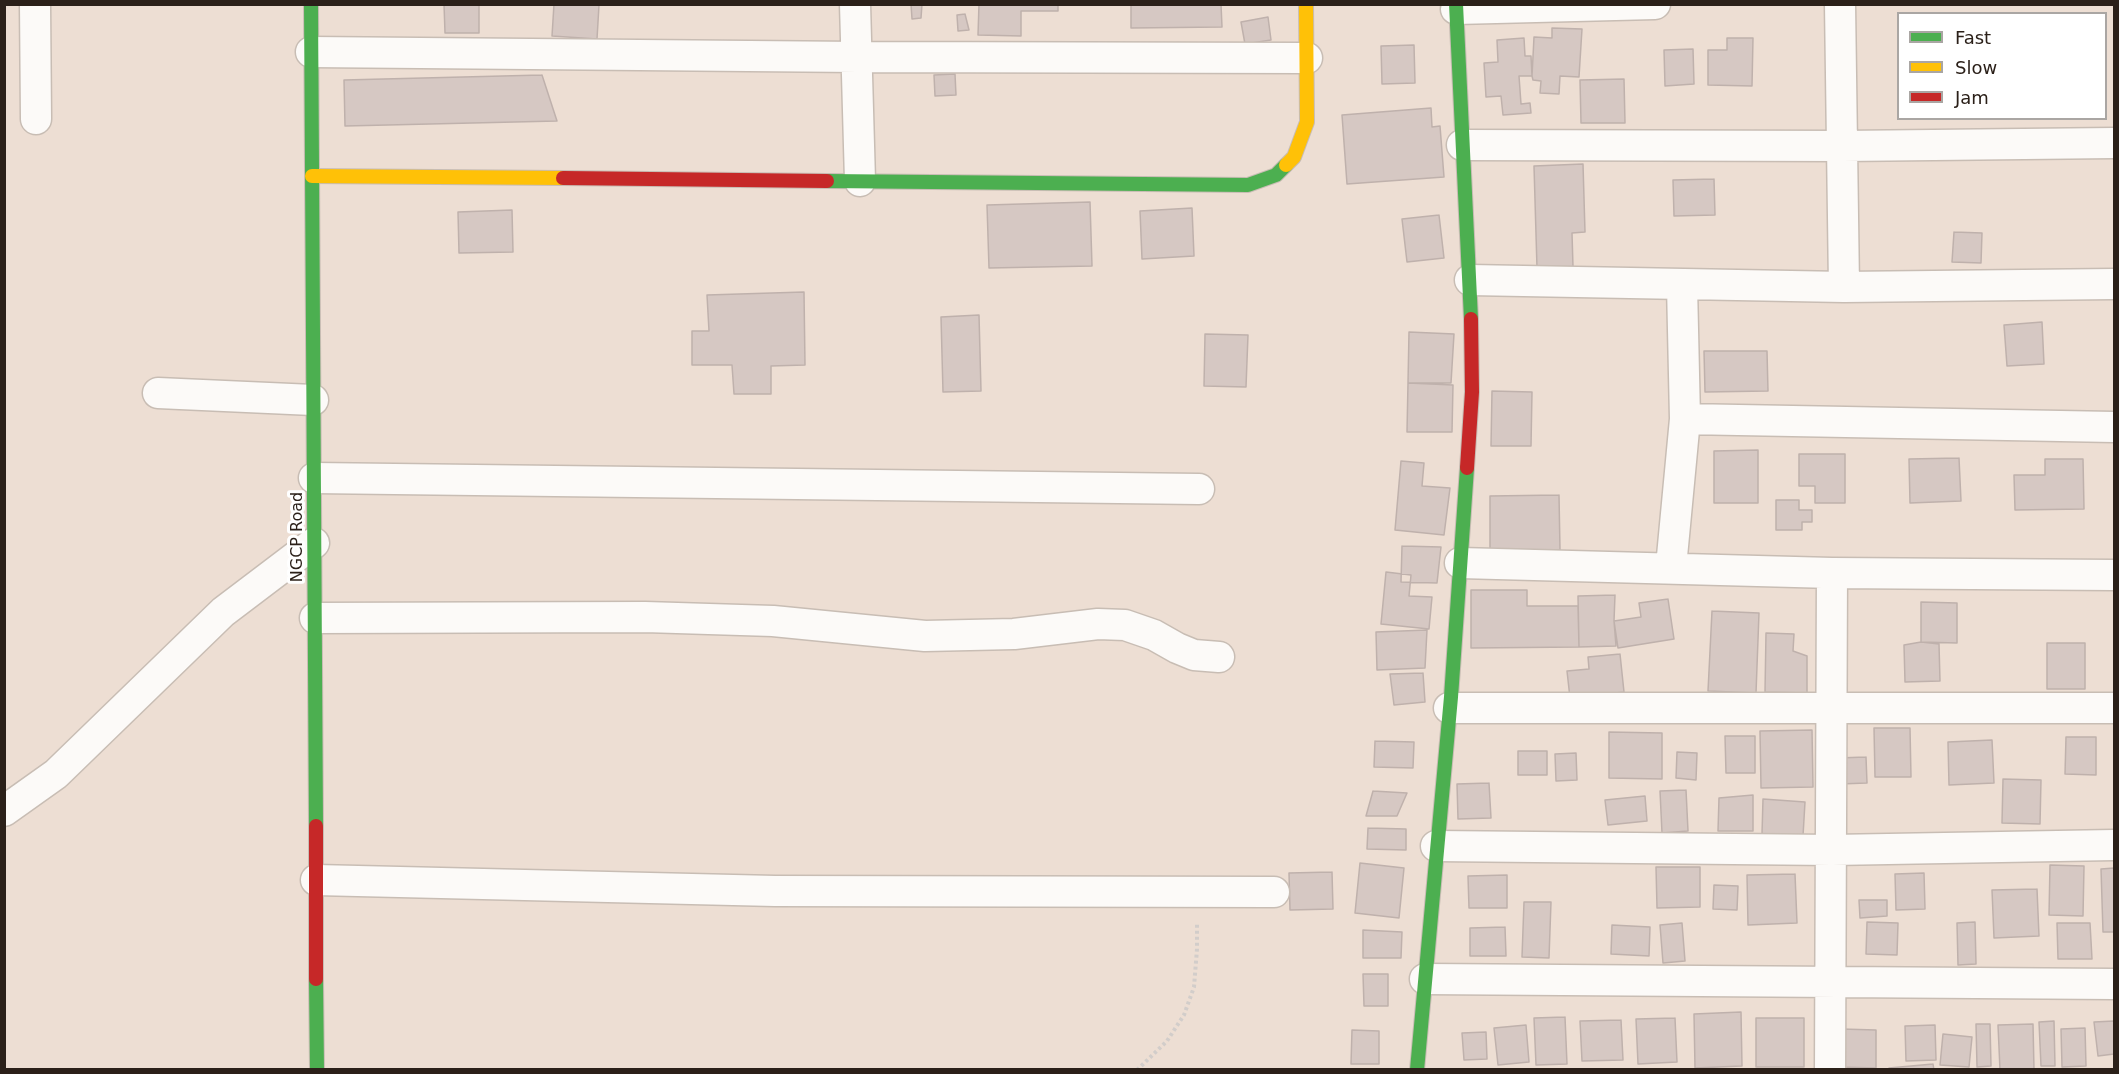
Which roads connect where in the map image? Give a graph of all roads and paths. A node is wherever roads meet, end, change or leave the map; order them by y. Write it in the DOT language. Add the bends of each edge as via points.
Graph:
graph roads {
  1 [pos="35,4"];
  2 [pos="311,4"];
  3 [pos="855,4"];
  4 [pos="1306,4"];
  5 [pos="1655,4"];
  6 [pos="1840,4"];
  7 [pos="1456,7"];
  8 [pos="311,52"];
  9 [pos="858,57"];
  10 [pos="1306,58"];
  11 [pos="36,119"];
  12 [pos="2115,143"];
  13 [pos="1462,145"];
  14 [pos="1843,146"];
  15 [pos="312,176"];
  16 [pos="860,181"];
  17 [pos="1470,280"];
  18 [pos="2115,284"];
  19 [pos="1682,285"];
  20 [pos="1844,287"];
  21 [pos="158,393"];
  22 [pos="313,400"];
  23 [pos="1685,419"];
  24 [pos="2115,427"];
  25 [pos="314,478"];
  26 [pos="1199,489"];
  27 [pos="314,543"];
  28 [pos="1460,563"];
  29 [pos="1671,567"];
  30 [pos="1832,573"];
  31 [pos="2115,574"];
  32 [pos="315,618"];
  33 [pos="1219,657"];
  34 [pos="1449,708"];
  35 [pos="1833,708"];
  36 [pos="2115,708"];
  37 [pos="4,811"];
  38 [pos="2115,844"];
  39 [pos="1437,846"];
  40 [pos="1832,850"];
  41 [pos="316,880"];
  42 [pos="1196,892"];
  43 [pos="1274,892"];
  44 [pos="1425,979"];
  45 [pos="1830,982"];
  46 [pos="2115,984"];
  47 [pos="317,1070"];
  48 [pos="1137,1070"];
  49 [pos="1417,1070"];
  50 [pos="1830,1070"];
  1 -- 11 [label="street"];
  2 -- 8 [label="street, NGCP Road"];
  3 -- 9 [label="street"];
  4 -- 10 [label="street"];
  5 -- 7 [label="street"];
  6 -- 14 [label="street"];
  7 -- 13 [label="street"];
  8 -- 9 [label="street"];
  8 -- 15 [label="street, NGCP Road"];
  9 -- 10 [label="street"];
  9 -- 16 [label="street"];
  10 -- 16 [label="street" via="1307,122 1294,157 1276,175 1248,185"];
  12 -- 14 [label="street"];
  13 -- 14 [label="street"];
  13 -- 17 [label="street"];
  14 -- 20 [label="street"];
  15 -- 16 [label="street"];
  15 -- 22 [label="street, NGCP Road"];
  17 -- 19 [label="street"];
  17 -- 28 [label="street" via="1472,392"];
  18 -- 20 [label="street"];
  19 -- 20 [label="street"];
  19 -- 23 [label="street"];
  21 -- 22 [label="street"];
  22 -- 25 [label="street, NGCP Road"];
  23 -- 24 [label="street"];
  23 -- 29 [label="street"];
  25 -- 26 [label="street"];
  25 -- 27 [label="street, NGCP Road"];
  27 -- 32 [label="street, NGCP Road"];
  27 -- 37 [label="street" via="223,612 56,774"];
  28 -- 29 [label="street"];
  28 -- 34 [label="street"];
  29 -- 30 [label="street"];
  30 -- 31 [label="street"];
  30 -- 35 [label="street"];
  32 -- 33 [label="street" via="657,617 773,621 925,636 1125,625 1194,655"];
  32 -- 41 [label="street, NGCP Road"];
  34 -- 35 [label="street"];
  34 -- 39 [label="street"];
  35 -- 36 [label="street"];
  35 -- 40 [label="street"];
  38 -- 40 [label="street"];
  39 -- 40 [label="street"];
  39 -- 44 [label="street"];
  40 -- 45 [label="street"];
  41 -- 42 [label="street" via="776,891"];
  41 -- 47 [label="street, NGCP Road"];
  42 -- 43 [label="street"];
  42 -- 48 [label="path" via="1194,987 1184,1015 1167,1041"];
  44 -- 45 [label="street"];
  44 -- 49 [label="street"];
  45 -- 46 [label="street"];
  45 -- 50 [label="street"];
}
